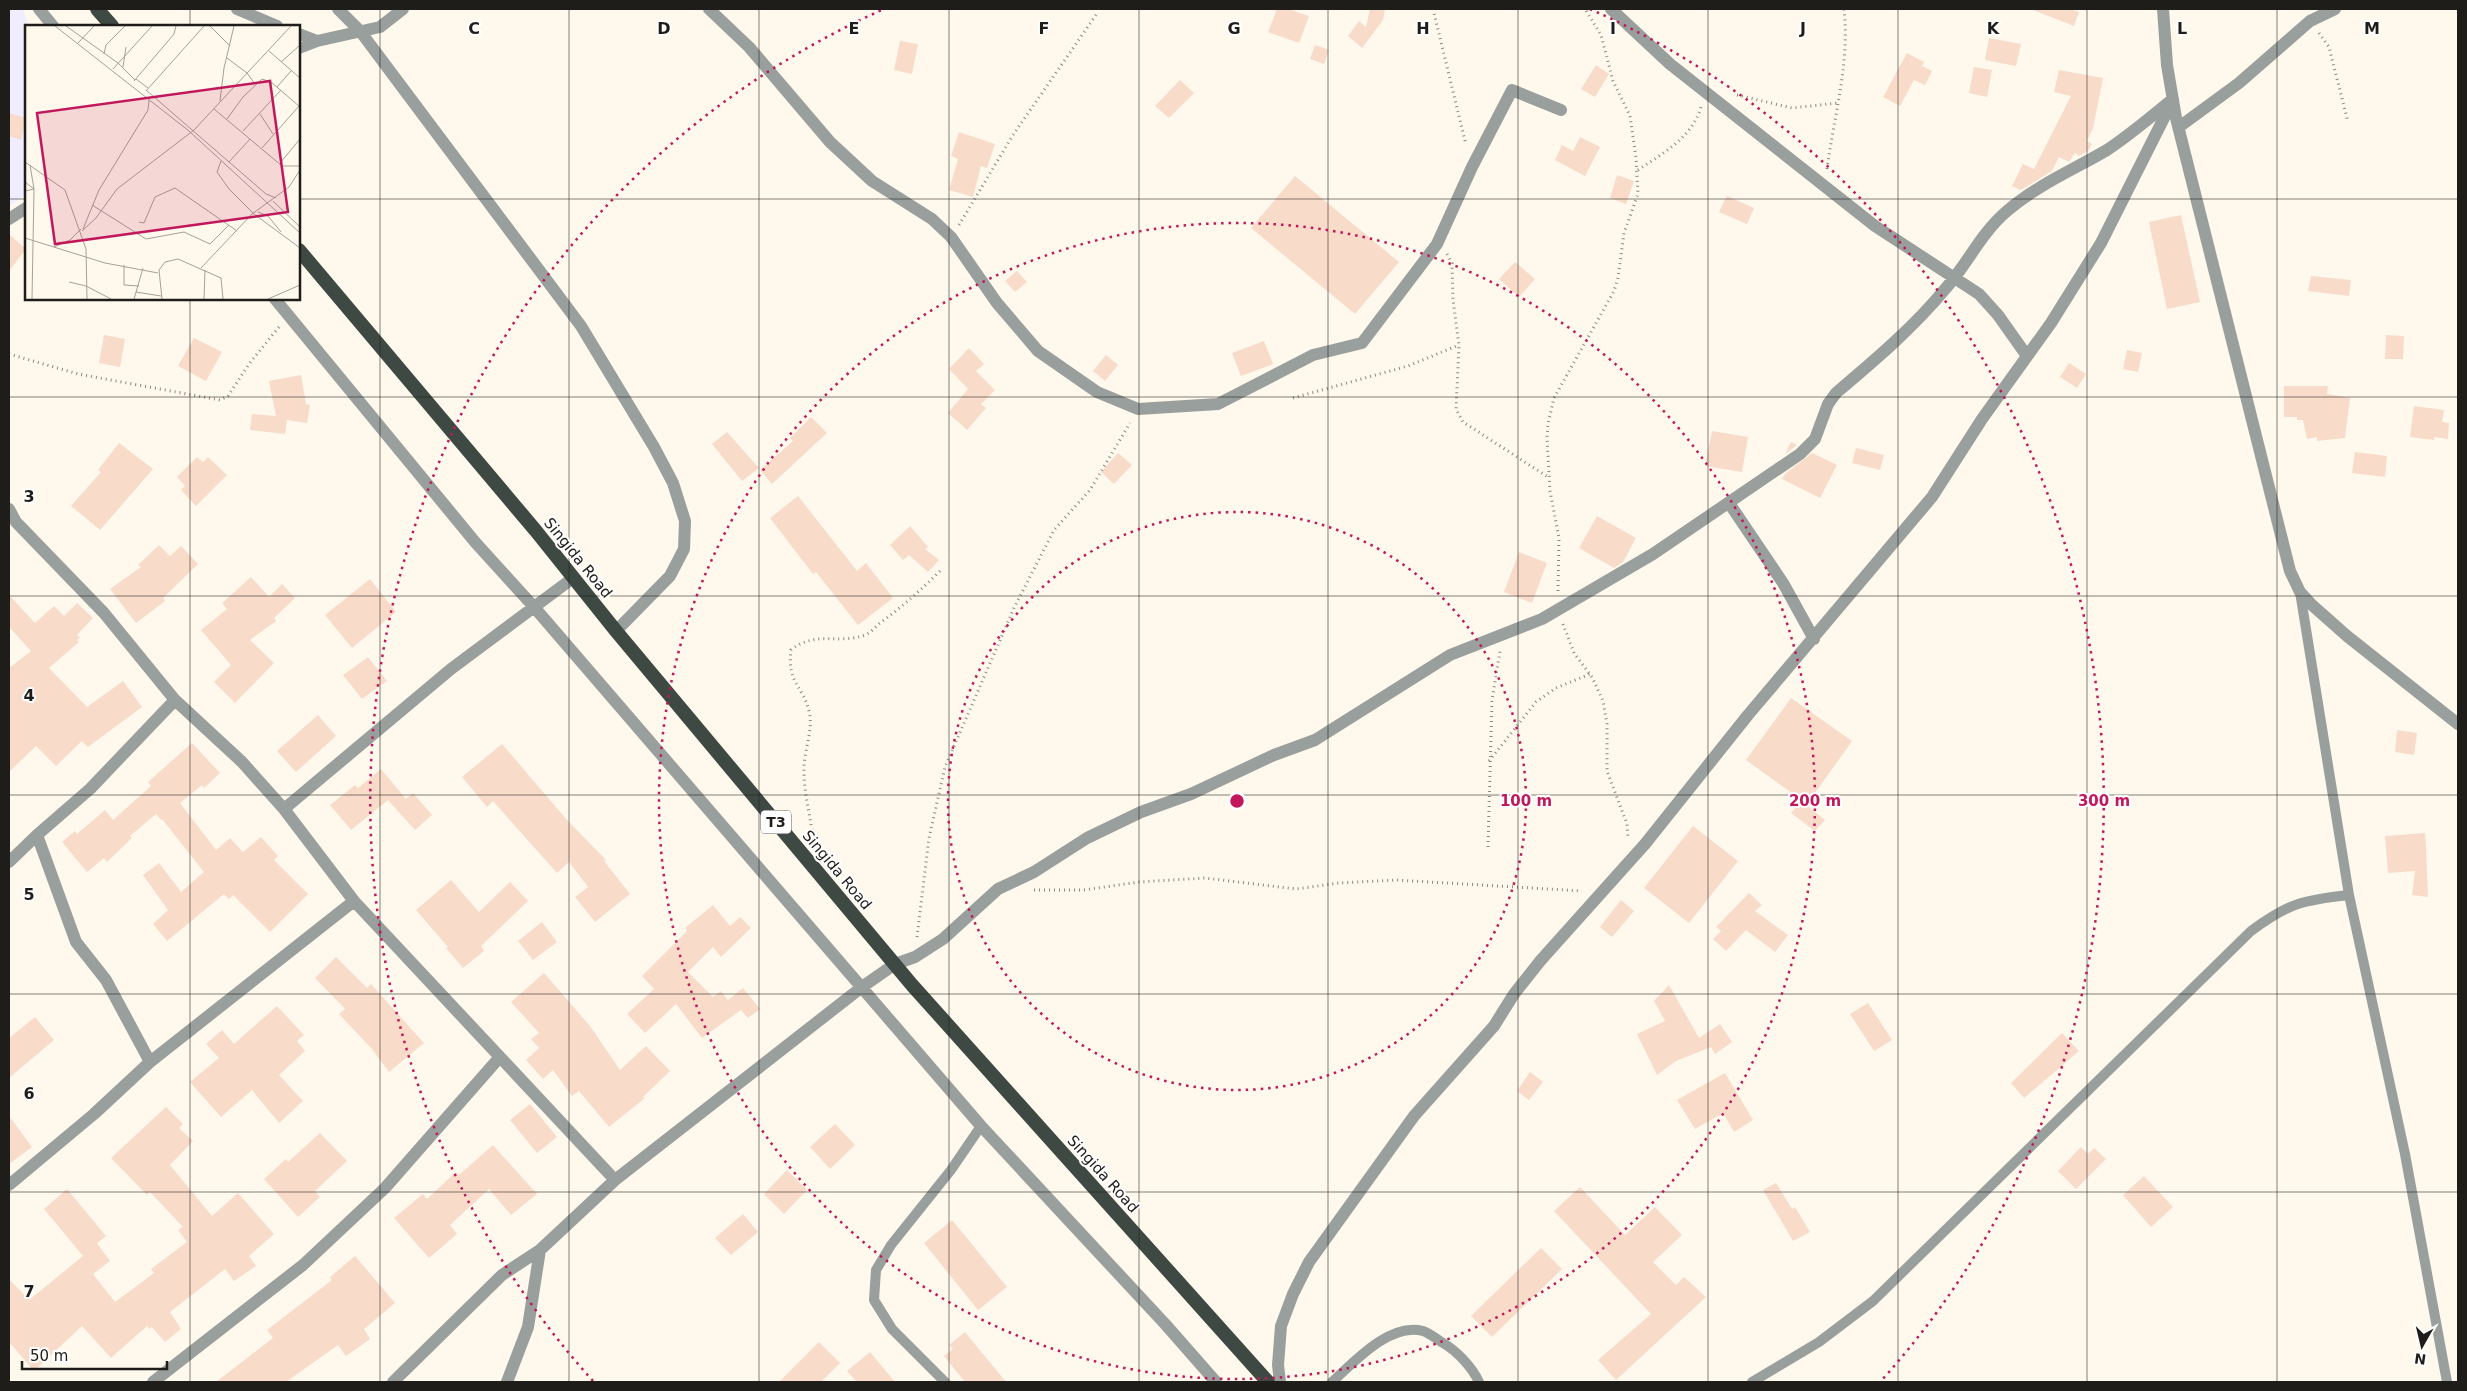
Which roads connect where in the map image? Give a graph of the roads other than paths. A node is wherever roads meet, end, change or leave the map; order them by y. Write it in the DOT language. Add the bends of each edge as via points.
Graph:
graph roads {
  1 [pos="39,9"];
  2 [pos="97,9"];
  3 [pos="237,9"];
  4 [pos="338,9"];
  5 [pos="403,9"];
  6 [pos="709,9"];
  7 [pos="1611,9"];
  8 [pos="2163,9"];
  9 [pos="2335,9"];
  10 [pos="52,25"];
  11 [pos="111,25"];
  12 [pos="275,25"];
  13 [pos="360,31"];
  14 [pos="300,34"];
  15 [pos="317,41"];
  16 [pos="300,48"];
  17 [pos="2173,99"];
  18 [pos="1561,110"];
  19 [pos="2179,127"];
  20 [pos="25,209"];
  21 [pos="9,219"];
  22 [pos="300,251"];
  23 [pos="1955,277"];
  24 [pos="276,300"];
  25 [pos="2027,356"];
  26 [pos="1729,503"];
  27 [pos="9,510"];
  28 [pos="12,525"];
  29 [pos="573,578"];
  30 [pos="2300,592"];
  31 [pos="534,607"];
  32 [pos="616,631"];
  33 [pos="1814,639"];
  34 [pos="175,700"];
  35 [pos="2458,724"];
  36 [pos="284,809"];
  37 [pos="36,835"];
  38 [pos="9,862"];
  39 [pos="2349,895"];
  40 [pos="354,901"];
  41 [pos="895,964"];
  42 [pos="862,987"];
  43 [pos="499,1058"];
  44 [pos="150,1062"];
  45 [pos="981,1126"];
  46 [pos="615,1180"];
  47 [pos="9,1185"];
  48 [pos="540,1250"];
  49 [pos="155,1381"];
  50 [pos="393,1382"];
  51 [pos="507,1382"];
  52 [pos="945,1382"];
  53 [pos="1216,1382"];
  54 [pos="1268,1382"];
  55 [pos="1280,1382"];
  56 [pos="1332,1382"];
  57 [pos="1479,1382"];
  58 [pos="1752,1382"];
  59 [pos="2447,1382"];
  1 -- 10 [label="street"];
  2 -- 11 [label="highway"];
  3 -- 12 [label="street"];
  4 -- 13 [label="street"];
  5 -- 13 [label="street" via="380,28"];
  6 -- 18 [label="street" via="749,46 837,148 872,181 932,219 951,237 997,303 1038,351 1097,392 1138,409 1218,404 1313,355 1362,343 1437,244 1512,90"];
  7 -- 23 [label="street" via="1670,64 1875,226"];
  8 -- 17 [label="street"];
  9 -- 19 [label="street" via="2310,21 2240,83"];
  13 -- 15 [label="street"];
  13 -- 32 [label="street" via="581,326 673,483 685,521 684,549 670,576"];
  14 -- 15 [label="street"];
  15 -- 16 [label="street"];
  17 -- 19 [label="street"];
  17 -- 23 [label="street" via="2107,150 2030,192 1983,234"];
  17 -- 25 [label="street" via="2101,243"];
  19 -- 30 [label="street" via="2284,553"];
  20 -- 21 [label="street"];
  22 -- 29 [label="highway, Singida Road / T3"];
  23 -- 25 [label="street" via="1985,301"];
  23 -- 26 [label="street" via="1914,323 1836,393 1828,404 1815,439 1800,454"];
  24 -- 31 [label="street" via="475,542"];
  25 -- 33 [label="street" via="1932,497"];
  26 -- 33 [label="street" via="1783,583"];
  26 -- 41 [label="street" via="1653,554 1542,620 1450,655 1315,740 1141,812 1087,838 1034,872 998,889 944,939 915,957"];
  27 -- 28 [label="street"];
  28 -- 34 [label="street" via="104,613"];
  29 -- 31 [label="street"];
  29 -- 32 [label="highway, Singida Road / T3"];
  30 -- 35 [label="street" via="2347,636"];
  30 -- 39 [label="lane"];
  31 -- 36 [label="street" via="451,669"];
  31 -- 42 [label="street"];
  32 -- 41 [label="highway, Singida Road / T3"];
  33 -- 55 [label="street" via="1748,715 1645,844 1541,960 1494,1026 1414,1116 1309,1262 1281,1326"];
  34 -- 36 [label="street" via="242,762"];
  34 -- 37 [label="street" via="90,790"];
  36 -- 40 [label="street"];
  37 -- 38 [label="street"];
  37 -- 44 [label="street" via="76,942 106,980"];
  39 -- 58 [label="lane" via="2314,898 2289,906 2251,931 1873,1301 1819,1342"];
  39 -- 59 [label="lane" via="2405,1154"];
  40 -- 43 [label="street"];
  40 -- 44 [label="street"];
  41 -- 42 [label="street"];
  41 -- 54 [label="highway, Singida Road / T3"];
  42 -- 45 [label="street"];
  42 -- 46 [label="street"];
  43 -- 46 [label="street"];
  43 -- 49 [label="street" via="385,1188 303,1265"];
  44 -- 47 [label="street"];
  45 -- 52 [label="lane" via="951,1170 891,1245 876,1270 874,1300 892,1329"];
  45 -- 53 [label="street"];
  46 -- 48 [label="street"];
  48 -- 50 [label="street" via="502,1275"];
  48 -- 51 [label="street" via="528,1327"];
  56 -- 57 [label="lane" via="1368,1349 1396,1332 1423,1331 1451,1348"];
}
